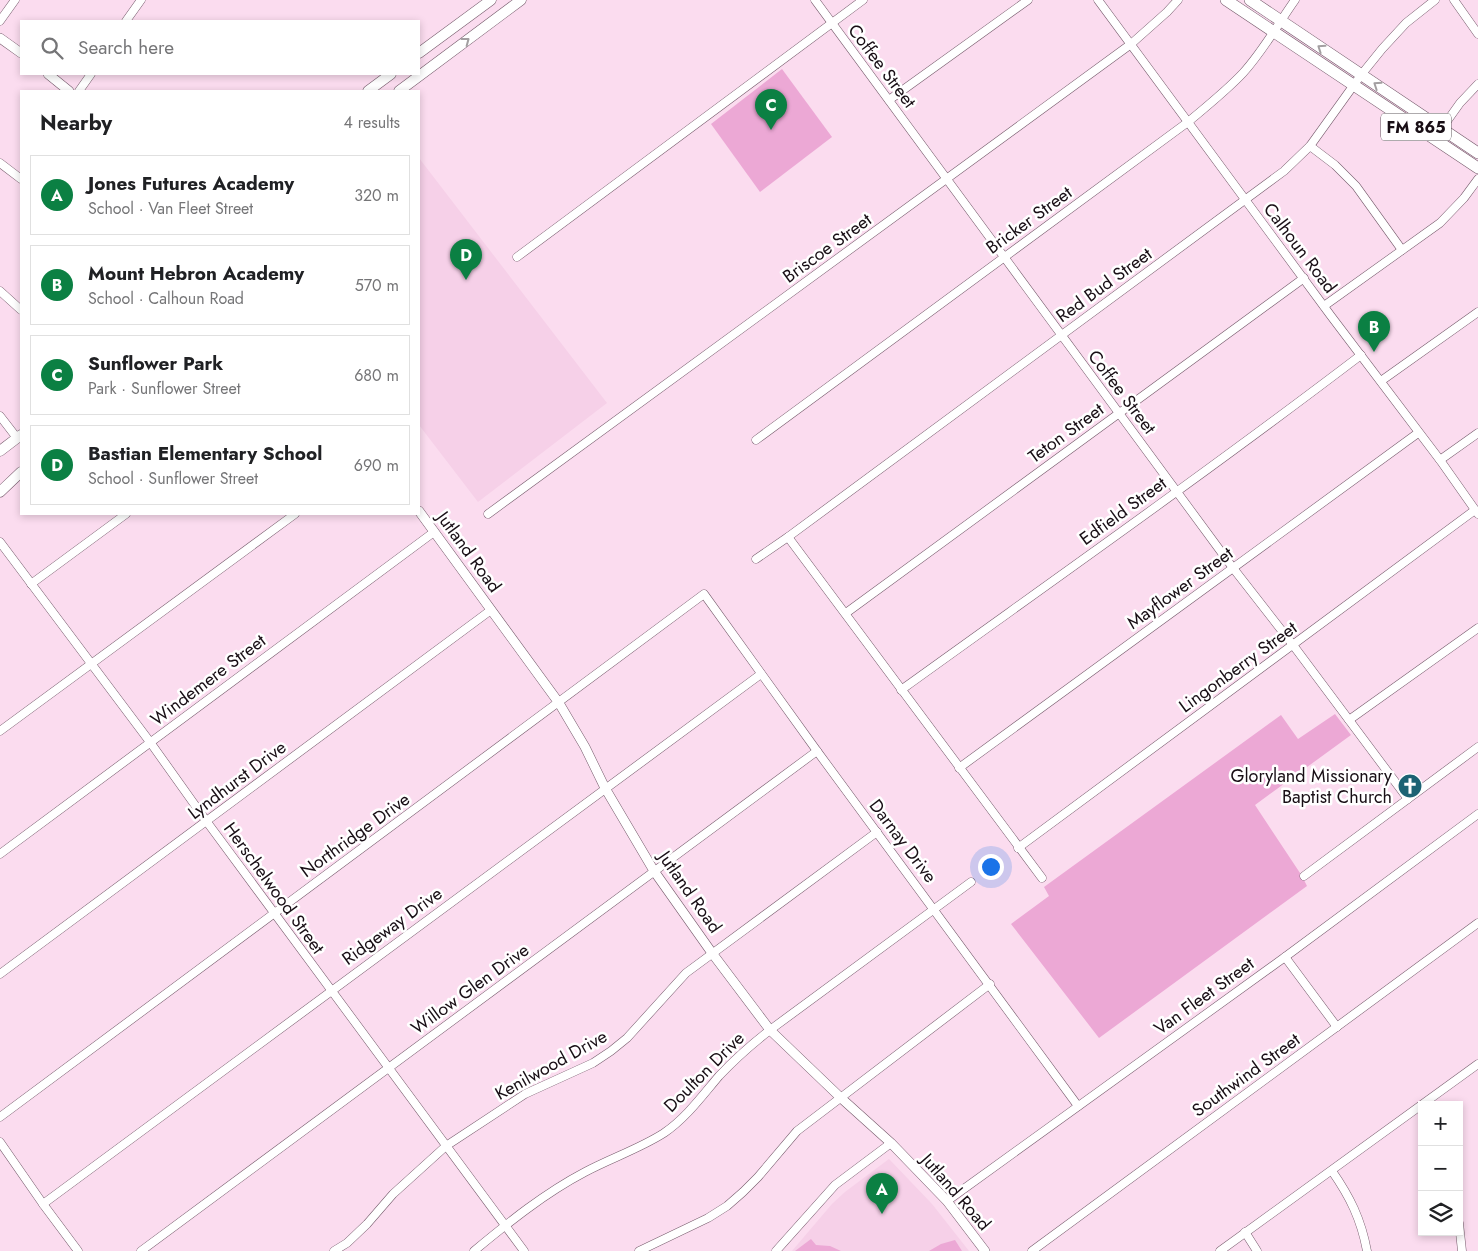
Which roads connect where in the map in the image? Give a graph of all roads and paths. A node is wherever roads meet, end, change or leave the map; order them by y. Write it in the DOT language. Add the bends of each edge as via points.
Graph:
graph roads {
  1 [pos="15,0"];
  2 [pos="141,0"];
  3 [pos="491,0"];
  4 [pos="521,0"];
  5 [pos="816,0"];
  6 [pos="863,0"];
  7 [pos="1028,0"];
  8 [pos="1098,0"];
  9 [pos="1178,0"];
  10 [pos="1226,0"];
  11 [pos="1250,0"];
  12 [pos="1295,0"];
  13 [pos="1435,0"];
  14 [pos="1454,0"];
  15 [pos="127,20"];
  16 [pos="1280,21"];
  17 [pos="0,22"];
  18 [pos="832,23"];
  19 [pos="1273,31"];
  20 [pos="1478,34"];
  21 [pos="0,38"];
  22 [pos="437,39"];
  23 [pos="1131,44"];
  24 [pos="20,52"];
  25 [pos="420,52"];
  26 [pos="448,54"];
  27 [pos="49,75"];
  28 [pos="90,75"];
  29 [pos="390,75"];
  30 [pos="1361,75"];
  31 [pos="1478,84"];
  32 [pos="1354,86"];
  33 [pos="68,90"];
  34 [pos="80,90"];
  35 [pos="369,90"];
  36 [pos="400,90"];
  37 [pos="889,100"];
  38 [pos="1188,122"];
  39 [pos="1442,129"];
  40 [pos="1435,140"];
  41 [pos="1310,146"];
  42 [pos="1478,153"];
  43 [pos="0,163"];
  44 [pos="1478,168"];
  45 [pos="20,178"];
  46 [pos="948,179"];
  47 [pos="1478,179"];
  48 [pos="1246,200"];
  49 [pos="1402,250"];
  50 [pos="1005,256"];
  51 [pos="516,257"];
  52 [pos="1304,278"];
  53 [pos="0,291"];
  54 [pos="1324,306"];
  55 [pos="20,309"];
  56 [pos="1478,312"];
  57 [pos="1061,335"];
  58 [pos="1361,355"];
  59 [pos="1381,381"];
  60 [pos="1119,413"];
  61 [pos="0,416"];
  62 [pos="1418,433"];
  63 [pos="1478,433"];
  64 [pos="19,437"];
  65 [pos="756,440"];
  66 [pos="0,452"];
  67 [pos="1440,460"];
  68 [pos="20,473"];
  69 [pos="1176,491"];
  70 [pos="0,492"];
  71 [pos="420,512"];
  72 [pos="1476,512"];
  73 [pos="488,514"];
  74 [pos="125,515"];
  75 [pos="294,515"];
  76 [pos="434,532"];
  77 [pos="788,537"];
  78 [pos="0,542"];
  79 [pos="756,559"];
  80 [pos="1233,568"];
  81 [pos="31,584"];
  82 [pos="704,594"];
  83 [pos="491,610"];
  84 [pos="846,613"];
  85 [pos="1478,628"];
  86 [pos="1293,645"];
  87 [pos="91,664"];
  88 [pos="761,674"];
  89 [pos="902,690"];
  90 [pos="559,703"];
  91 [pos="1349,720"];
  92 [pos="0,731"];
  93 [pos="150,742"];
  94 [pos="1478,747"];
  95 [pos="817,751"];
  96 [pos="959,768"];
  97 [pos="605,788"];
  98 [pos="1408,799"];
  99 [pos="1478,814"];
  100 [pos="206,822"];
  101 [pos="877,832"];
  102 [pos="1018,848"];
  103 [pos="0,854"];
  104 [pos="654,871"];
  105 [pos="1304,876"];
  106 [pos="1042,878"];
  107 [pos="971,882"];
  108 [pos="934,909"];
  109 [pos="274,913"];
  110 [pos="1478,923"];
  111 [pos="712,953"];
  112 [pos="1285,957"];
  113 [pos="0,974"];
  114 [pos="990,984"];
  115 [pos="331,990"];
  116 [pos="1337,1027"];
  117 [pos="770,1030"];
  118 [pos="1478,1064"];
  119 [pos="389,1068"];
  120 [pos="840,1098"];
  121 [pos="1429,1101"];
  122 [pos="1078,1106"];
  123 [pos="1418,1109"];
  124 [pos="0,1117"];
  125 [pos="0,1142"];
  126 [pos="891,1143"];
  127 [pos="446,1146"];
  128 [pos="1332,1170"];
  129 [pos="947,1201"];
  130 [pos="43,1204"];
  131 [pos="505,1225"];
  132 [pos="1245,1232"];
  133 [pos="1460,1236"];
  134 [pos="78,1251"];
  135 [pos="141,1251"];
  136 [pos="334,1251"];
  137 [pos="474,1251"];
  138 [pos="524,1251"];
  139 [pos="639,1251"];
  140 [pos="776,1251"];
  141 [pos="985,1251"];
  142 [pos="1032,1251"];
  143 [pos="1220,1251"];
  144 [pos="1256,1251"];
  145 [pos="1367,1251"];
  146 [pos="1462,1251"];
  1 -- 17 [label="street"];
  2 -- 15 [label="street"];
  3 -- 22 [label="main road"];
  26 -- 4 [label="main road, one-way"];
  5 -- 18 [label="street, Coffee Street"];
  6 -- 18 [label="street"];
  7 -- 37 [label="street"];
  8 -- 23 [label="street, Calhoun Road"];
  9 -- 23 [label="street, Briscoe Street"];
  10 -- 19 [label="main road, FM 865"];
  11 -- 16 [label="main road, FM 865"];
  12 -- 16 [label="street, Bricker Street"];
  13 -- 30 [label="street, Red Bud Street" via="1406,23"];
  14 -- 20 [label="street"];
  16 -- 19 [label="street, Bricker Street"];
  30 -- 16 [label="main road, FM 865, one-way"];
  18 -- 37 [label="street, Coffee Street"];
  18 -- 51 [label="street"];
  19 -- 32 [label="main road, FM 865"];
  19 -- 38 [label="street, Bricker Street" via="1243,73"];
  21 -- 24 [label="street"];
  22 -- 25 [label="main road"];
  22 -- 26 [label="main road"];
  23 -- 38 [label="street, Calhoun Road"];
  23 -- 46 [label="street, Briscoe Street"];
  26 -- 36 [label="main road"];
  27 -- 33 [label="street"];
  28 -- 34 [label="street"];
  29 -- 35 [label="main road"];
  30 -- 32 [label="street, Red Bud Street"];
  39 -- 30 [label="main road, FM 865, one-way"];
  31 -- 39 [label="street"];
  32 -- 40 [label="main road, FM 865"];
  32 -- 41 [label="street, Red Bud Street"];
  37 -- 46 [label="street, Coffee Street"];
  38 -- 48 [label="street, Calhoun Road"];
  38 -- 50 [label="street, Bricker Street"];
  39 -- 40 [label="street"];
  39 -- 42 [label="main road, FM 865"];
  40 -- 44 [label="main road, FM 865"];
  41 -- 48 [label="street, Red Bud Street"];
  41 -- 49 [label="street" via="1356,186"];
  43 -- 45 [label="street"];
  46 -- 50 [label="street, Coffee Street"];
  46 -- 73 [label="street, Briscoe Street"];
  47 -- 49 [label="street" via="1440,223"];
  48 -- 52 [label="street, Calhoun Road"];
  48 -- 57 [label="street, Red Bud Street"];
  49 -- 54 [label="street"];
  50 -- 57 [label="street, Coffee Street"];
  50 -- 65 [label="street, Bricker Street"];
  52 -- 54 [label="street, Calhoun Road"];
  52 -- 60 [label="street, Teton Street"];
  53 -- 55 [label="street"];
  54 -- 58 [label="street, Calhoun Road"];
  56 -- 59 [label="street"];
  57 -- 60 [label="street, Coffee Street"];
  57 -- 77 [label="street, Red Bud Street"];
  58 -- 59 [label="street, Calhoun Road"];
  58 -- 69 [label="street, Edfield Street"];
  59 -- 62 [label="street, Calhoun Road"];
  60 -- 69 [label="street, Coffee Street"];
  60 -- 84 [label="street, Teton Street"];
  61 -- 64 [label="street"];
  62 -- 67 [label="street, Calhoun Road"];
  62 -- 80 [label="street, Mayflower Street"];
  63 -- 67 [label="street"];
  64 -- 66 [label="main road"];
  67 -- 72 [label="street, Calhoun Road"];
  68 -- 70 [label="main road"];
  69 -- 80 [label="street, Coffee Street"];
  69 -- 89 [label="street, Edfield Street"];
  71 -- 76 [label="street, Jutland Road"];
  72 -- 86 [label="street, Lingonberry Street"];
  74 -- 81 [label="street"];
  75 -- 87 [label="street"];
  76 -- 83 [label="street, Jutland Road"];
  76 -- 93 [label="street, Windemere Street"];
  77 -- 79 [label="street, Red Bud Street"];
  77 -- 84 [label="street"];
  78 -- 81 [label="street, Herschelwood Street"];
  80 -- 86 [label="street, Coffee Street"];
  80 -- 96 [label="street, Mayflower Street"];
  81 -- 87 [label="street, Herschelwood Street"];
  82 -- 88 [label="street, Darnay Drive"];
  82 -- 90 [label="street, Northridge Drive"];
  83 -- 90 [label="street, Jutland Road"];
  83 -- 100 [label="street, Lyndhurst Drive"];
  84 -- 89 [label="street"];
  85 -- 91 [label="street"];
  86 -- 91 [label="street, Coffee Street"];
  86 -- 102 [label="street, Lingonberry Street"];
  87 -- 92 [label="street"];
  87 -- 93 [label="street, Herschelwood Street"];
  88 -- 95 [label="street, Darnay Drive"];
  88 -- 97 [label="street, Ridgeway Drive"];
  89 -- 96 [label="street"];
  90 -- 97 [label="street, Jutland Road"];
  90 -- 109 [label="street, Northridge Drive"];
  91 -- 98 [label="street, Coffee Street"];
  93 -- 100 [label="street, Herschelwood Street"];
  93 -- 103 [label="street, Windemere Street"];
  94 -- 98 [label="street"];
  95 -- 101 [label="street, Darnay Drive"];
  95 -- 104 [label="street, Willow Glen Drive"];
  96 -- 102 [label="street"];
  97 -- 104 [label="street, Jutland Road"];
  97 -- 115 [label="street, Ridgeway Drive"];
  98 -- 105 [label="street"];
  99 -- 112 [label="street, Van Fleet Street"];
  100 -- 109 [label="street, Herschelwood Street"];
  100 -- 113 [label="street, Lyndhurst Drive"];
  101 -- 108 [label="street, Darnay Drive"];
  101 -- 111 [label="street, Kenilwood Drive"];
  102 -- 106 [label="street"];
  104 -- 111 [label="street, Jutland Road"];
  104 -- 119 [label="street, Willow Glen Drive"];
  107 -- 108 [label="street, Doulton Drive"];
  108 -- 114 [label="street, Darnay Drive"];
  108 -- 117 [label="street, Doulton Drive"];
  109 -- 115 [label="street, Herschelwood Street"];
  109 -- 124 [label="street, Northridge Drive"];
  110 -- 116 [label="street, Southwind Street"];
  111 -- 117 [label="street, Jutland Road"];
  111 -- 127 [label="street, Kenilwood Drive" via="668,990 643,1021 611,1051 593,1063 525,1094"];
  112 -- 116 [label="street"];
  112 -- 122 [label="street, Van Fleet Street"];
  114 -- 120 [label="street"];
  114 -- 122 [label="street, Darnay Drive"];
  115 -- 119 [label="street, Herschelwood Street"];
  115 -- 130 [label="street, Ridgeway Drive"];
  116 -- 142 [label="street, Southwind Street"];
  117 -- 120 [label="street, Jutland Road"];
  117 -- 131 [label="street, Doulton Drive" via="741,1053 682,1118 664,1132 586,1171"];
  118 -- 121 [label="street"];
  119 -- 127 [label="street, Herschelwood Street"];
  119 -- 135 [label="street, Willow Glen Drive"];
  120 -- 126 [label="street, Jutland Road"];
  120 -- 139 [label="street" via="796,1131 758,1177 727,1206"];
  122 -- 129 [label="street, Van Fleet Street"];
  123 -- 128 [label="street"];
  125 -- 130 [label="street"];
  126 -- 129 [label="street, Jutland Road"];
  126 -- 140 [label="street" via="835,1185"];
  127 -- 131 [label="street, Herschelwood Street"];
  127 -- 136 [label="street, Kenilwood Drive" via="393,1194 347,1243"];
  128 -- 132 [label="street"];
  128 -- 145 [label="street" via="1355,1208"];
  129 -- 141 [label="street, Jutland Road"];
  130 -- 134 [label="street"];
  131 -- 137 [label="street, Doulton Drive"];
  131 -- 138 [label="street, Herschelwood Street"];
  132 -- 143 [label="street"];
  132 -- 144 [label="street"];
  133 -- 146 [label="street"];
}
